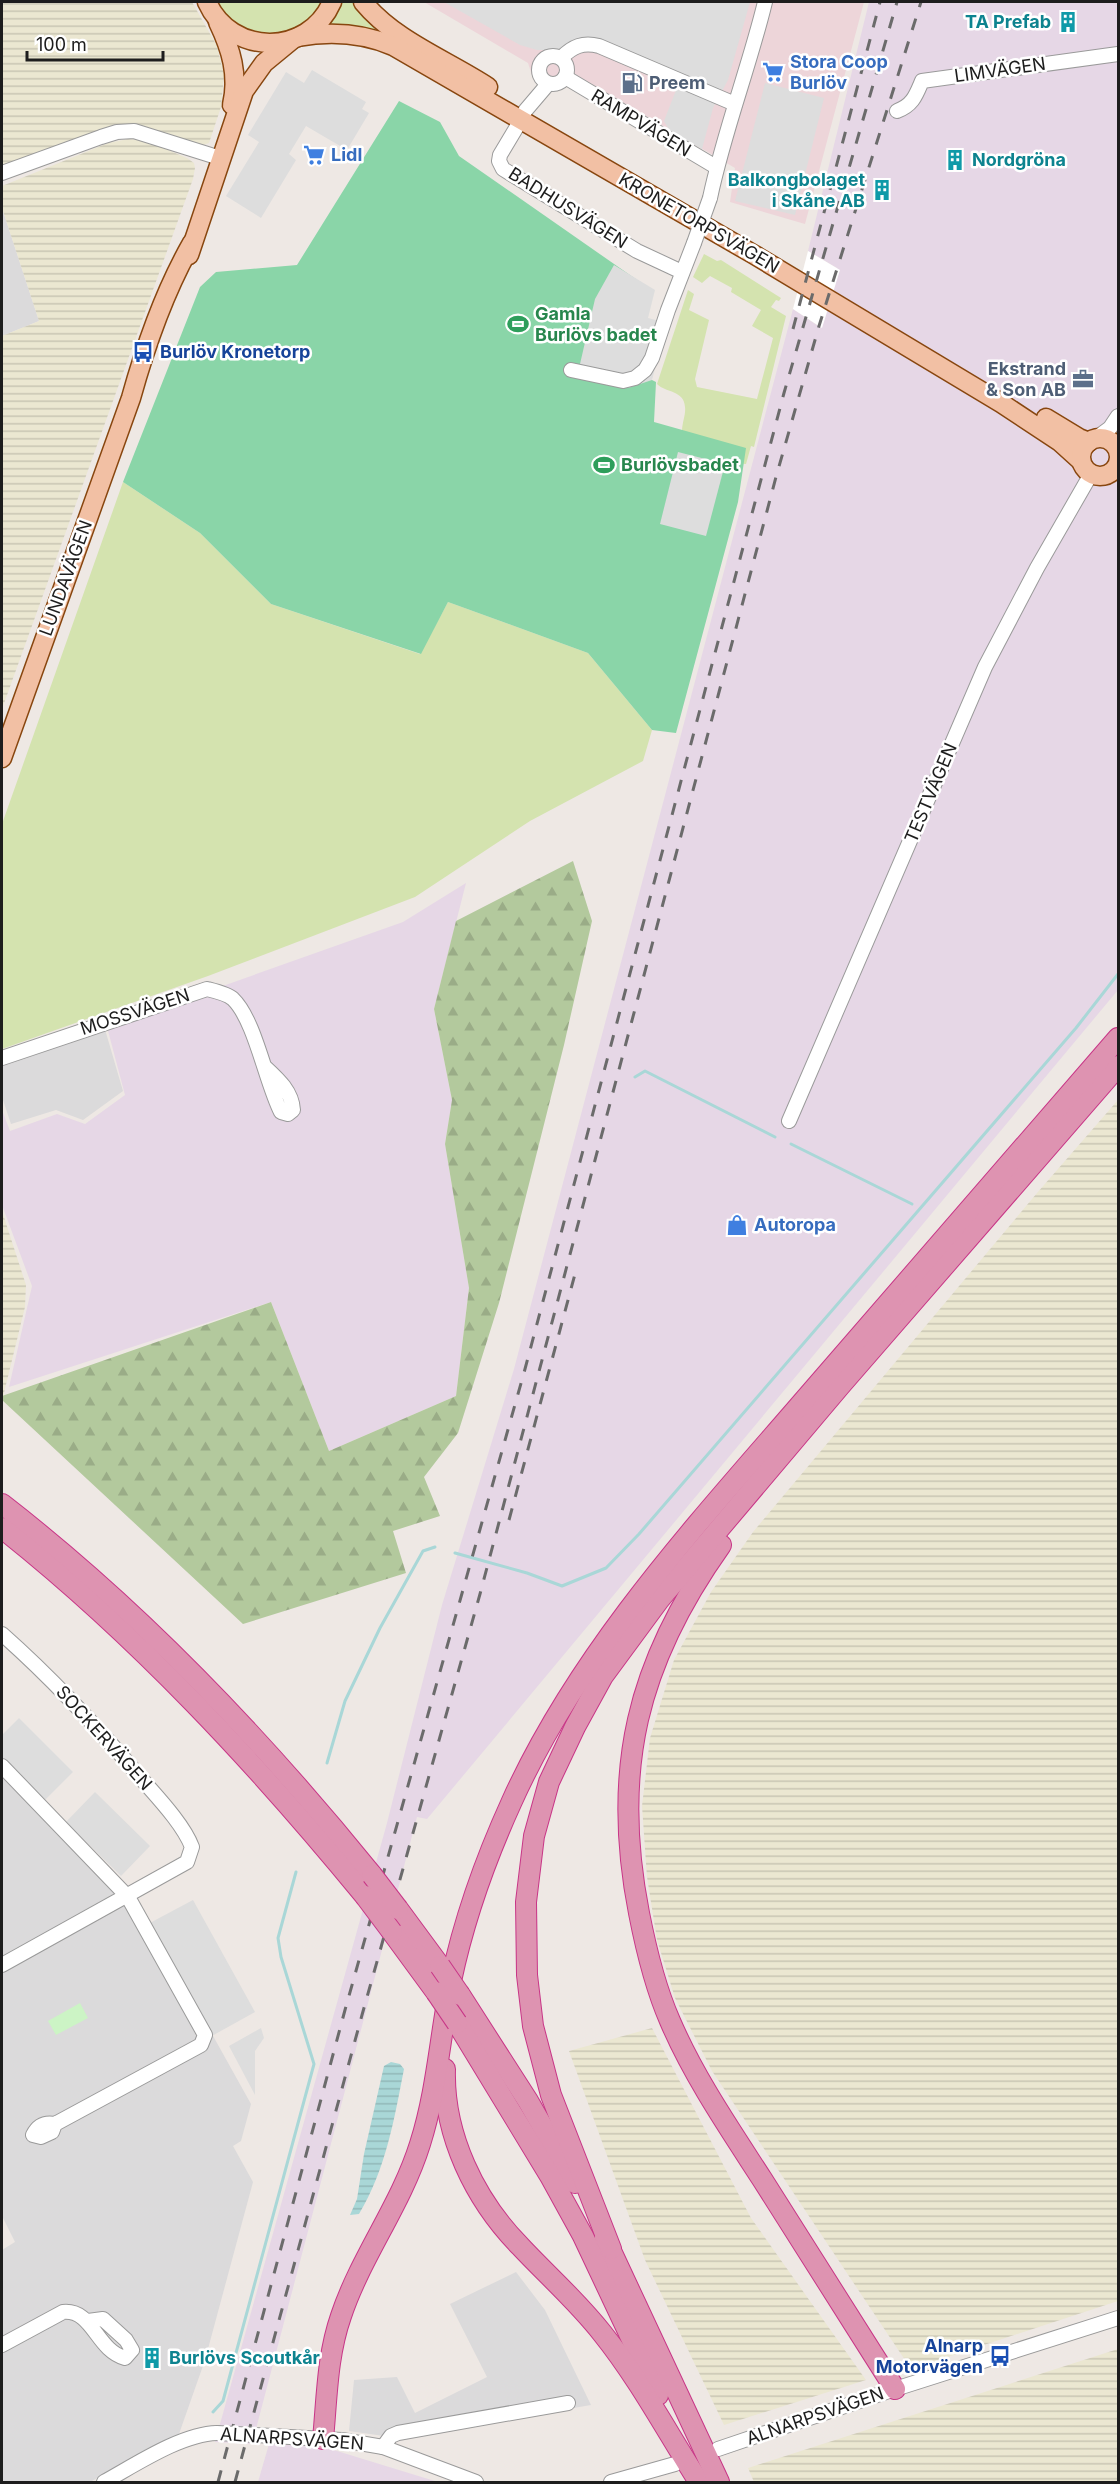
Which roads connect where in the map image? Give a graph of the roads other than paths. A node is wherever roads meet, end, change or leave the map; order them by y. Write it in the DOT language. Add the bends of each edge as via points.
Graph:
graph roads {
  1 [pos="332,2"];
  2 [pos="363,2"];
  3 [pos="765,2"];
  4 [pos="210,8"];
  5 [pos="295,39"];
  6 [pos="1119,54"];
  7 [pos="561,58"];
  8 [pos="565,77"];
  9 [pos="548,84"];
  10 [pos="735,105"];
  11 [pos="897,111"];
  12 [pos="523,116"];
  13 [pos="220,162"];
  14 [pos="716,167"];
  15 [pos="2,173"];
  16 [pos="2,178"];
  17 [pos="682,273"];
  18 [pos="571,370"];
  19 [pos="1119,416"];
  20 [pos="1092,440"];
  21 [pos="1118,449"];
  22 [pos="1099,472"];
  23 [pos="2,758"];
  24 [pos="1119,1030"];
  25 [pos="1119,1038"];
  26 [pos="2,1058"];
  27 [pos="264,1066"];
  28 [pos="1119,1066"];
  29 [pos="789,1121"];
  30 [pos="1028,1141"];
  31 [pos="794,1439"];
  32 [pos="2,1504"];
  33 [pos="2,1528"];
  34 [pos="2,1634"];
  35 [pos="2,1766"];
  36 [pos="128,1897"];
  37 [pos="2,1965"];
  38 [pos="447,1984"];
  39 [pos="55,2124"];
  40 [pos="611,2249"];
  41 [pos="1119,2318"];
  42 [pos="88,2321"];
  43 [pos="2,2345"];
  44 [pos="896,2389"];
  45 [pos="568,2403"];
  46 [pos="323,2439"];
  47 [pos="383,2447"];
  48 [pos="718,2450"];
  49 [pos="675,2464"];
  50 [pos="104,2482"];
  51 [pos="476,2482"];
  52 [pos="611,2482"];
  53 [pos="699,2482"];
  54 [pos="719,2482"];
  1 -- 5 [label="main road, LUNDAVÄGEN" via="316,24"];
  2 -- 12 [label="main road, KRONETORPSVÄGEN" via="399,33"];
  3 -- 10 [label="street"];
  4 -- 5 [label="main road, LUNDAVÄGEN" via="231,32 252,42 268,44"];
  4 -- 13 [label="main road, LUNDAVÄGEN" via="229,48 235,78"];
  5 -- 12 [label="main road, KRONETORPSVÄGEN" via="339,33 386,43"];
  5 -- 13 [label="main road, LUNDAVÄGEN" via="264,63 244,91"];
  6 -- 11 [label="street, LIMVÄGEN" via="922,81 908,107"];
  7 -- 8 [label="street" via="567,67"];
  7 -- 9 [label="street" via="553,56 542,62 540,75"];
  7 -- 10 [label="street" via="586,43"];
  8 -- 9 [label="street" via="558,84"];
  8 -- 14 [label="street, RAMPVÄGEN"];
  9 -- 12 [label="street"];
  10 -- 14 [label="street"];
  12 -- 17 [label="street, BADHUSVÄGEN" via="500,155 503,169"];
  12 -- 20 [label="main road, KRONETORPSVÄGEN" via="1066,431"];
  12 -- 22 [label="main road, KRONETORPSVÄGEN" via="920,354 1060,442"];
  13 -- 15 [label="street" via="134,130 75,145"];
  13 -- 16 [label="street" via="140,137 121,136"];
  13 -- 23 [label="main road, LUNDAVÄGEN" via="192,243 173,276 143,352 131,398"];
  14 -- 17 [label="street, bridge" via="710,198"];
  17 -- 18 [label="street" via="645,370 623,381"];
  19 -- 20 [label="street"];
  20 -- 21 [label="main road" via="1103,439"];
  20 -- 22 [label="main road" via="1082,450"];
  21 -- 22 [label="main road" via="1116,467"];
  22 -- 29 [label="street, TESTVÄGEN" via="1037,568 985,666"];
  24 -- 30 [label="highway"];
  25 -- 30 [label="highway"];
  26 -- 27 [label="street, MOSSVÄGEN" via="207,988 232,998 243,1014"];
  28 -- 31 [label="highway"];
  30 -- 38 [label="highway" via="651,1581 579,1680 525,1774 489,1852"];
  31 -- 40 [label="highway" via="659,1600 603,1676 549,1782 534,1836 526,1902 527,1975 533,2026 550,2095"];
  31 -- 44 [label="highway" via="699,1576 665,1640 640,1704 630,1751 627,1812 633,1880 646,1948 669,2020 717,2109"];
  32 -- 38 [label="highway, bridge" via="153,1635 279,1764 398,1909"];
  33 -- 38 [label="highway, bridge" via="136,1646 267,1779 392,1932"];
  34 -- 36 [label="street, SOCKERVÄGEN" via="85,1714 160,1800 190,1842 192,1852 187,1863"];
  35 -- 36 [label="street"];
  36 -- 37 [label="street"];
  36 -- 39 [label="street" via="205,2035 201,2045"];
  38 -- 40 [label="highway" via="533,2109"];
  38 -- 46 [label="highway" via="432,2098 421,2143 339,2321 326,2382"];
  38 -- 53 [label="highway, bridge" via="457,2023 512,2110 582,2236"];
  38 -- 53 [label="highway" via="447,2105 456,2142 476,2188 507,2232 575,2301 624,2361"];
  40 -- 54 [label="highway"];
  41 -- 44 [label="street, ALNARPSVÄGEN"];
  42 -- 43 [label="street" via="73,2311 63,2312"];
  44 -- 48 [label="street, ALNARPSVÄGEN"];
  45 -- 47 [label="street, ALNARPSVÄGEN" via="398,2433"];
  46 -- 47 [label="street, ALNARPSVÄGEN"];
  46 -- 50 [label="street, ALNARPSVÄGEN, bridge" via="204,2434"];
  47 -- 51 [label="street, ALNARPSVÄGEN"];
  49 -- 52 [label="street"];
}
